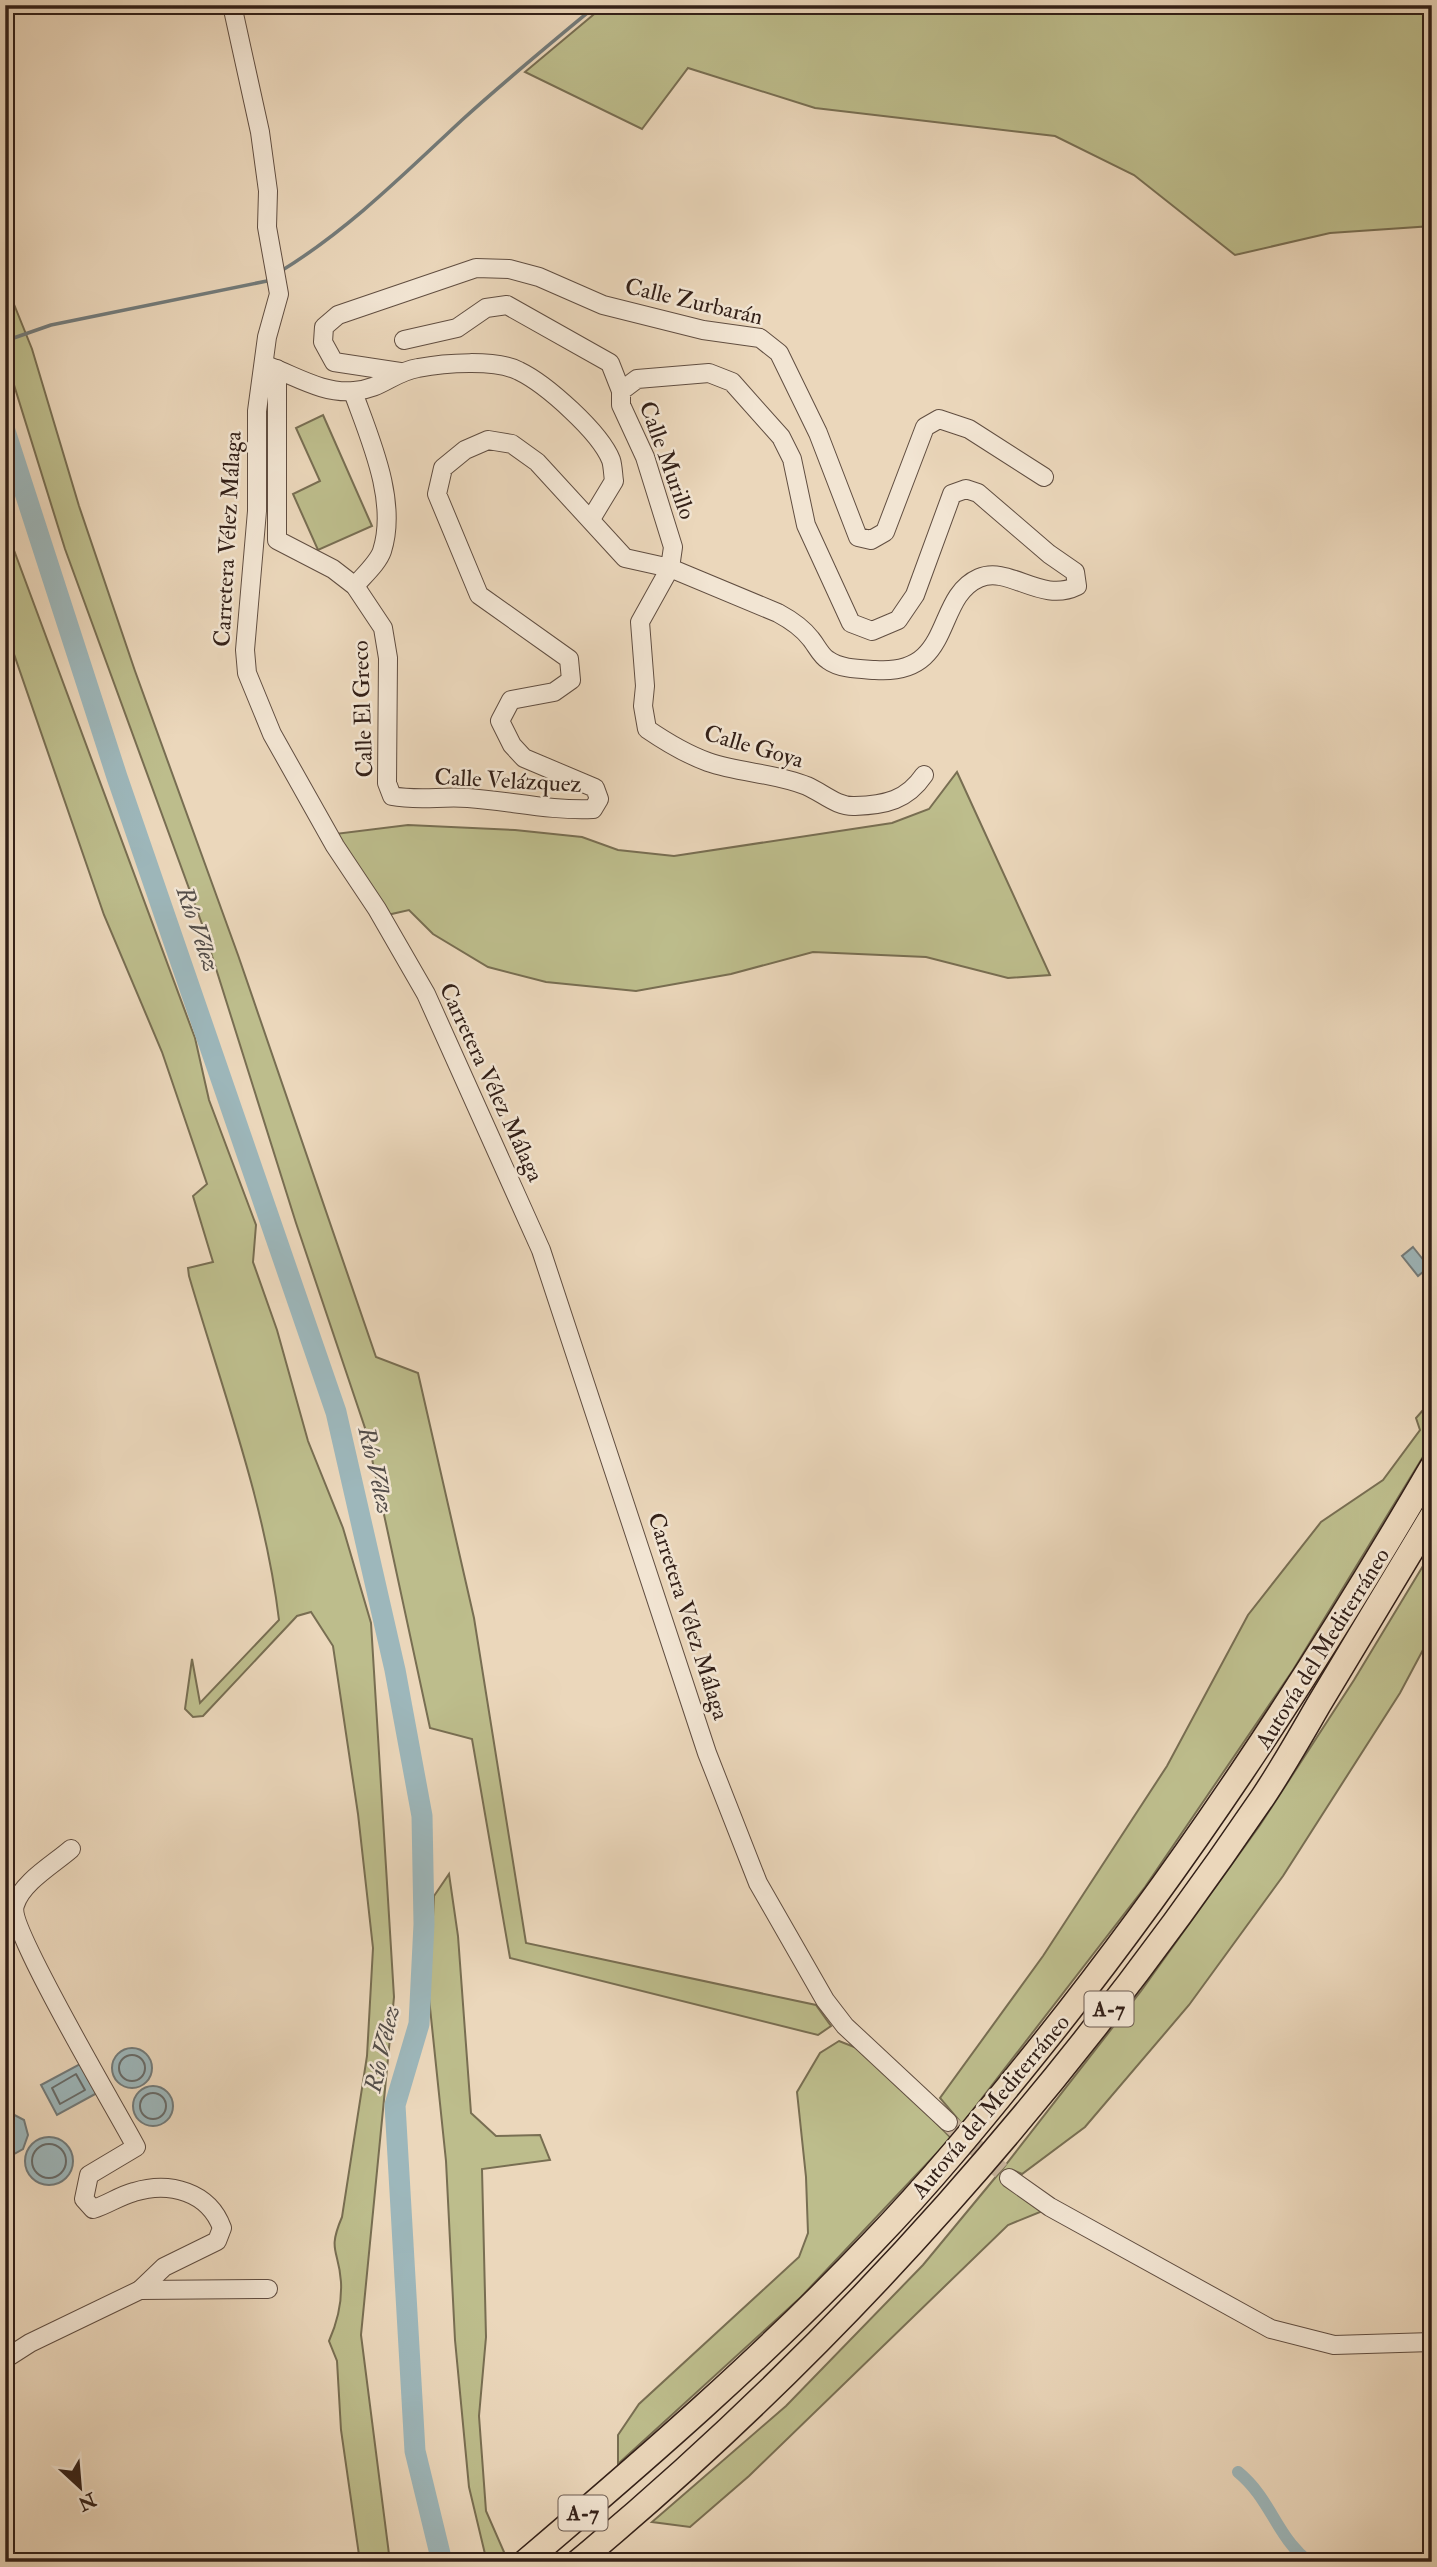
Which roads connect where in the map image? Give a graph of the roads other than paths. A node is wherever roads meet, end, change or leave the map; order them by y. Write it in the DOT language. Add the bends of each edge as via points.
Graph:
graph roads {
  1 [pos="232,5"];
  2 [pos="404,340"];
  3 [pos="270,366"];
  4 [pos="400,372"];
  5 [pos="621,391"];
  6 [pos="353,392"];
  7 [pos="1044,477"];
  8 [pos="591,519"];
  9 [pos="670,568"];
  10 [pos="355,586"];
  11 [pos="924,775"];
  12 [pos="392,796"];
  13 [pos="1432,1467"];
  14 [pos="1432,1516"];
  15 [pos="71,1849"];
  16 [pos="948,2122"];
  17 [pos="1009,2178"];
  18 [pos="268,2289"];
  19 [pos="140,2290"];
  20 [pos="1432,2342"];
  21 [pos="5,2359"];
  22 [pos="525,2562"];
  23 [pos="578,2562"];
  1 -- 3 [label="street, Carretera Vélez Málaga" via="260,132 268,191 267,227 279,294"];
  2 -- 5 [label="street, Calle Murillo" via="457,328 486,309 507,305 610,363"];
  3 -- 6 [label="street, Calle Zurbarán" via="319,387"];
  3 -- 10 [label="street, Calle El Greco" via="277,540 334,569"];
  3 -- 16 [label="street, Carretera Vélez Málaga" via="257,411 257,511 245,650 256,698 335,846 426,994 541,1250 707,1753 758,1883 825,2000 845,2026"];
  4 -- 6 [label="street, Calle Zurbarán" via="385,384"];
  4 -- 7 [label="street, Calle Zurbarán" via="334,362 323,342 324,327 338,315 476,268 509,269 603,305 703,330 760,338 779,353 818,433 858,537 871,540 885,532 925,427 939,419 970,429"];
  4 -- 8 [label="street, Calle Zurbarán" via="471,363 518,369 547,389 611,459 614,481"];
  5 -- 9 [label="street, Calle Murillo" via="621,405 645,457 673,547"];
  5 -- 9 [label="street, Calle Murillo" via="637,379 709,373 732,382 781,437 792,459 806,525 851,622 873,631 898,620 915,595 952,494 966,489 978,493 1075,572 1077,586 1064,593 1037,590 998,576 980,578 967,586 954,604 940,637 925,657 894,672 827,660 794,621"];
  6 -- 10 [label="street" via="372,448 387,518 381,554"];
  8 -- 9 [label="street, Calle Velázquez" via="625,558"];
  8 -- 12 [label="street, Calle Velázquez" via="537,462 512,444 488,440 465,450 443,468 437,494 479,595 569,659 571,680 554,692 511,700 500,721 524,758 595,788 599,799 593,809 552,809 466,798 415,801"];
  9 -- 11 [label="street, Calle Goya" via="639,622 647,729 709,762 807,786 840,804 902,798"];
  10 -- 12 [label="street, Calle El Greco" via="383,628 388,658 387,783"];
  13 -- 22 [label="highway, Autovía del Mediterráneo / A-7" via="1231,1792 1114,1955 987,2113 876,2240 799,2317 641,2464"];
  14 -- 23 [label="highway, Autovía del Mediterráneo / A-7" via="1265,1794 1133,1979 969,2182 758,2404"];
  15 -- 19 [label="street" via="25,1889 13,1916 136,2147 89,2175 83,2199 93,2209 150,2188 187,2192 206,2201 222,2228 217,2241 164,2267"];
  17 -- 20 [label="street" via="1050,2207 1271,2329 1334,2345"];
  18 -- 19 [label="street"];
  19 -- 21 [label="street"];
}
